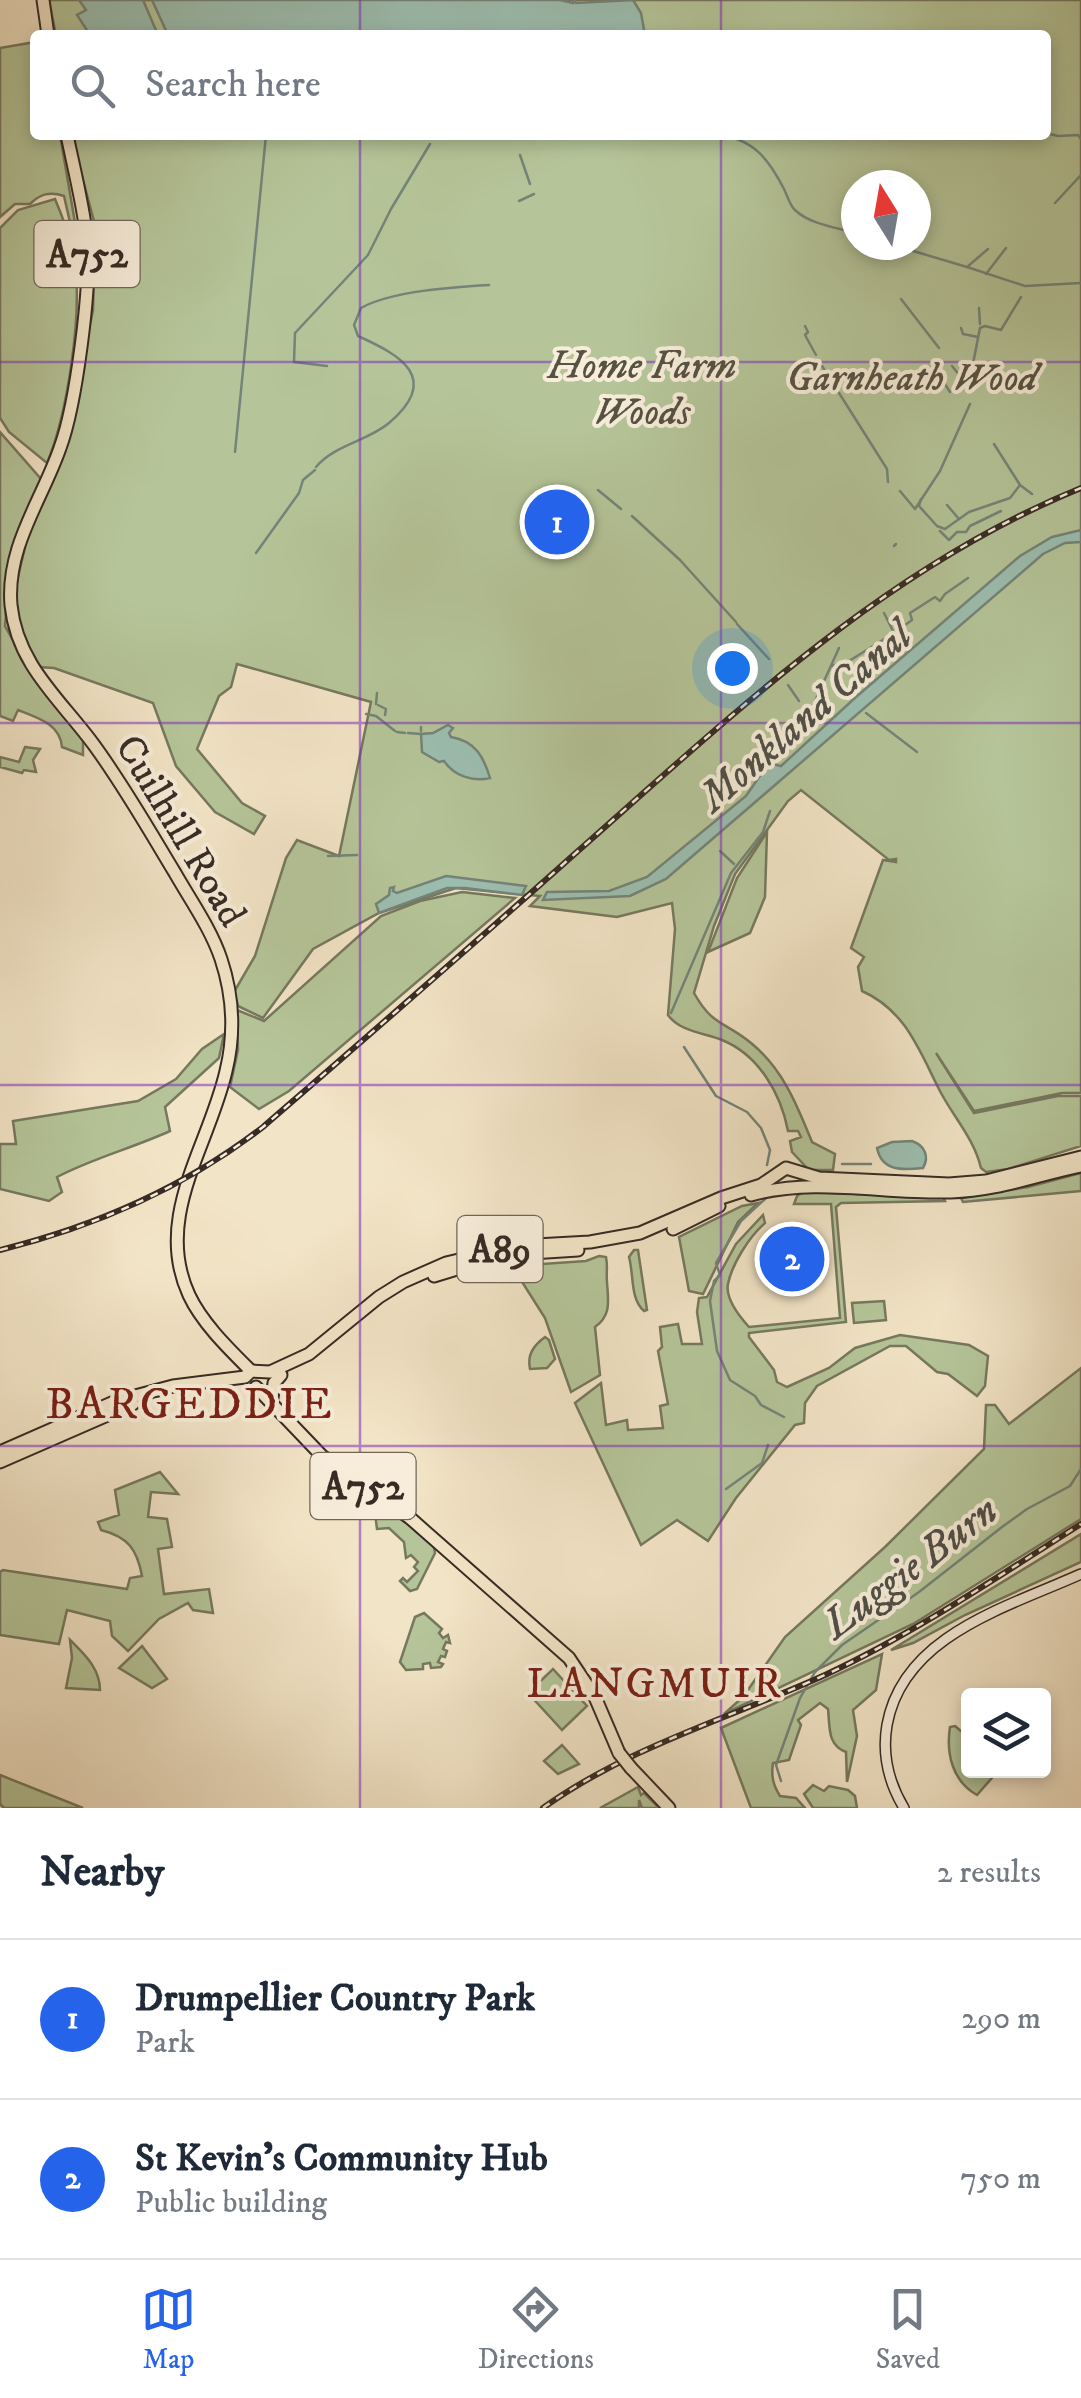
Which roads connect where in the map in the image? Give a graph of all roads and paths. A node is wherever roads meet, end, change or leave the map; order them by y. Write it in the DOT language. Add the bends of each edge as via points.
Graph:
graph roads {
  1 [pos="43,0"];
  2 [pos="47,30"];
  3 [pos="68,140"];
  4 [pos="1081,1157"];
  5 [pos="1081,1166"];
  6 [pos="797,1172"];
  7 [pos="1039,1172"];
  8 [pos="778,1182"];
  9 [pos="797,1186"];
  10 [pos="953,1188"];
  11 [pos="222,1339"];
  12 [pos="233,1358"];
  13 [pos="281,1376"];
  14 [pos="224,1379"];
  15 [pos="254,1379"];
  16 [pos="272,1398"];
  17 [pos="286,1419"];
  18 [pos="0,1452"];
  19 [pos="0,1462"];
  20 [pos="1081,1574"];
  21 [pos="670,1808"];
  22 [pos="904,1808"];
  1 -- 2 [label="main road"];
  3 -- 11 [label="main road, Cuilhill Road / A752" via="88,241 86,288 62,446 18,545 11,604 22,648 161,849 213,939 229,989 226,1070 176,1228 190,1298"];
  4 -- 7 [label="main road, A89"];
  5 -- 7 [label="main road, A89"];
  6 -- 8 [label="main road, A89" via="786,1168"];
  6 -- 9 [label="main road"];
  6 -- 10 [label="main road, A89"];
  7 -- 10 [label="main road, A89" via="985,1190"];
  8 -- 9 [label="main road, A89" via="788,1191"];
  8 -- 13 [label="main road, A89" via="641,1241 512,1255 442,1272 380,1306 324,1354"];
  8 -- 15 [label="main road, A89" via="640,1234 518,1246 446,1263 380,1297 309,1354"];
  9 -- 10 [label="main road, A89"];
  11 -- 12 [label="main road, A752"];
  11 -- 15 [label="main road, A752"];
  12 -- 14 [label="main road"];
  12 -- 15 [label="main road, A752"];
  13 -- 15 [label="main road, A89"];
  13 -- 16 [label="main road"];
  14 -- 15 [label="main road, A89"];
  14 -- 18 [label="main road, A89" via="116,1401"];
  15 -- 16 [label="main road, A752"];
  15 -- 17 [label="main road, A752"];
  15 -- 19 [label="main road, A89" via="123,1407"];
  16 -- 17 [label="main road, A752"];
  17 -- 21 [label="main road, A752, bridge" via="569,1658 619,1753"];
  20 -- 22 [label="street" via="954,1634 910,1669 885,1734 892,1784"];
}
